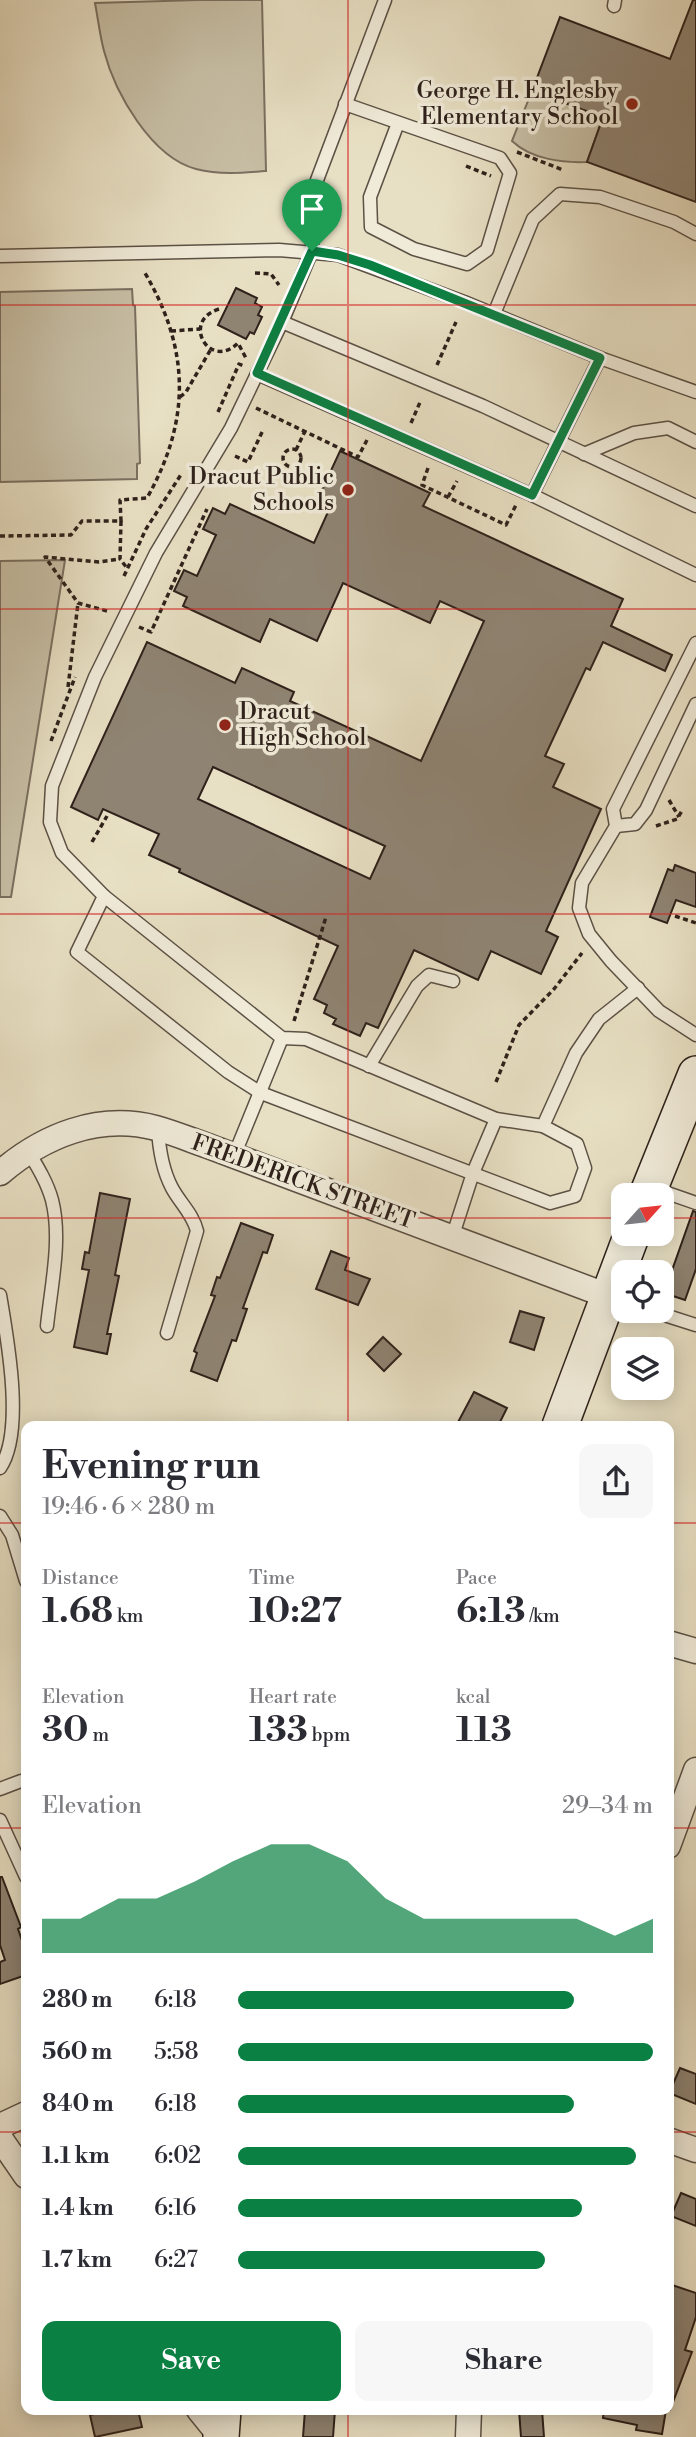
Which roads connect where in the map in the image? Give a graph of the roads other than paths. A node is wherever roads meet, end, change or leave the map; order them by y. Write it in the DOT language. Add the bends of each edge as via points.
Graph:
graph roads {
  1 [pos="385,0"];
  2 [pos="345,104"];
  3 [pos="398,123"];
  4 [pos="696,234"];
  5 [pos="312,251"];
  6 [pos="0,256"];
  7 [pos="494,314"];
  8 [pos="282,322"];
  9 [pos="600,358"];
  10 [pos="257,373"];
  11 [pos="696,392"];
  12 [pos="558,442"];
  13 [pos="696,442"];
  14 [pos="584,454"];
  15 [pos="532,495"];
  16 [pos="696,506"];
  17 [pos="696,575"];
  18 [pos="696,643"];
  19 [pos="696,704"];
  20 [pos="617,825"];
  21 [pos="104,896"];
  22 [pos="453,981"];
  23 [pos="638,988"];
  24 [pos="696,1035"];
  25 [pos="282,1038"];
  26 [pos="369,1066"];
  27 [pos="696,1074"];
  28 [pos="261,1093"];
  29 [pos="496,1119"];
  30 [pos="542,1126"];
  31 [pos="158,1128"];
  32 [pos="28,1151"];
  33 [pos="234,1156"];
  34 [pos="0,1173"];
  35 [pos="473,1173"];
  36 [pos="651,1183"];
  37 [pos="674,1198"];
  38 [pos="696,1203"];
  39 [pos="452,1238"];
  40 [pos="0,1295"];
  41 [pos="611,1297"];
  42 [pos="611,1310"];
  43 [pos="674,1318"];
  44 [pos="696,1325"];
  45 [pos="47,1326"];
  46 [pos="167,1333"];
  47 [pos="562,1421"];
  48 [pos="0,1468"];
  49 [pos="0,1516"];
  50 [pos="21,1565"];
  51 [pos="674,1645"];
  52 [pos="696,1651"];
  53 [pos="696,1770"];
  54 [pos="21,1781"];
  55 [pos="0,1789"];
  56 [pos="0,1820"];
  57 [pos="674,1830"];
  58 [pos="21,1866"];
  59 [pos="21,2116"];
  60 [pos="0,2126"];
  61 [pos="0,2138"];
  62 [pos="674,2142"];
  63 [pos="696,2150"];
  64 [pos="21,2169"];
  65 [pos="203,2415"];
  66 [pos="223,2415"];
  67 [pos="470,2415"];
  68 [pos="221,2437"];
  69 [pos="468,2437"];
  1 -- 2 [label="lane"];
  2 -- 3 [label="lane"];
  2 -- 5 [label="lane" via="314,188"];
  3 -- 3 [label="lane" via="370,197 371,227 414,249 467,264 488,250 510,173 500,158"];
  4 -- 7 [label="lane" via="600,197 560,194 533,219"];
  5 -- 6 [label="lane"];
  5 -- 7 [label="lane" via="370,265"];
  5 -- 8 [label="lane"];
  7 -- 9 [label="lane"];
  8 -- 10 [label="lane"];
  8 -- 12 [label="lane"];
  9 -- 11 [label="lane"];
  9 -- 12 [label="lane"];
  10 -- 15 [label="lane"];
  10 -- 21 [label="lane" via="231,428 156,553 95,677 52,786 50,821 62,853"];
  12 -- 14 [label="lane"];
  12 -- 15 [label="lane"];
  13 -- 14 [label="lane" via="668,428 634,433"];
  14 -- 16 [label="lane"];
  15 -- 17 [label="lane"];
  18 -- 20 [label="lane" via="613,809"];
  19 -- 20 [label="lane" via="646,810 635,824"];
  20 -- 23 [label="lane" via="582,883 579,908 589,934"];
  21 -- 25 [label="lane"];
  21 -- 28 [label="lane" via="77,951 228,1072"];
  22 -- 26 [label="lane" via="429,975 417,986"];
  23 -- 24 [label="lane" via="659,1011"];
  23 -- 30 [label="lane" via="599,1018 576,1053"];
  25 -- 26 [label="lane" via="306,1039"];
  25 -- 28 [label="lane"];
  26 -- 29 [label="lane"];
  27 -- 36 [label="main road"];
  28 -- 33 [label="lane"];
  28 -- 35 [label="lane"];
  29 -- 30 [label="lane"];
  29 -- 35 [label="lane"];
  30 -- 35 [label="lane" via="577,1143 585,1168 575,1196 550,1203"];
  31 -- 32 [label="street, FREDERICK STREET" via="94,1125"];
  31 -- 33 [label="street, FREDERICK STREET"];
  31 -- 46 [label="lane" via="160,1156 172,1189 197,1231"];
  32 -- 34 [label="street, FREDERICK STREET"];
  32 -- 45 [label="lane" via="50,1193 54,1215"];
  33 -- 39 [label="street, FREDERICK STREET"];
  35 -- 39 [label="lane"];
  37 -- 38 [label="lane"];
  39 -- 41 [label="street, FREDERICK STREET"];
  40 -- 48 [label="lane" via="13,1419 12,1439"];
  42 -- 47 [label="main road"];
  43 -- 44 [label="lane"];
  49 -- 50 [label="lane"];
  51 -- 52 [label="street"];
  53 -- 57 [label="street"];
  54 -- 55 [label="lane"];
  56 -- 58 [label="lane"];
  59 -- 60 [label="street"];
  61 -- 64 [label="street"];
  62 -- 63 [label="street"];
  65 -- 68 [label="street"];
  66 -- 68 [label="main road"];
  67 -- 69 [label="street"];
}
